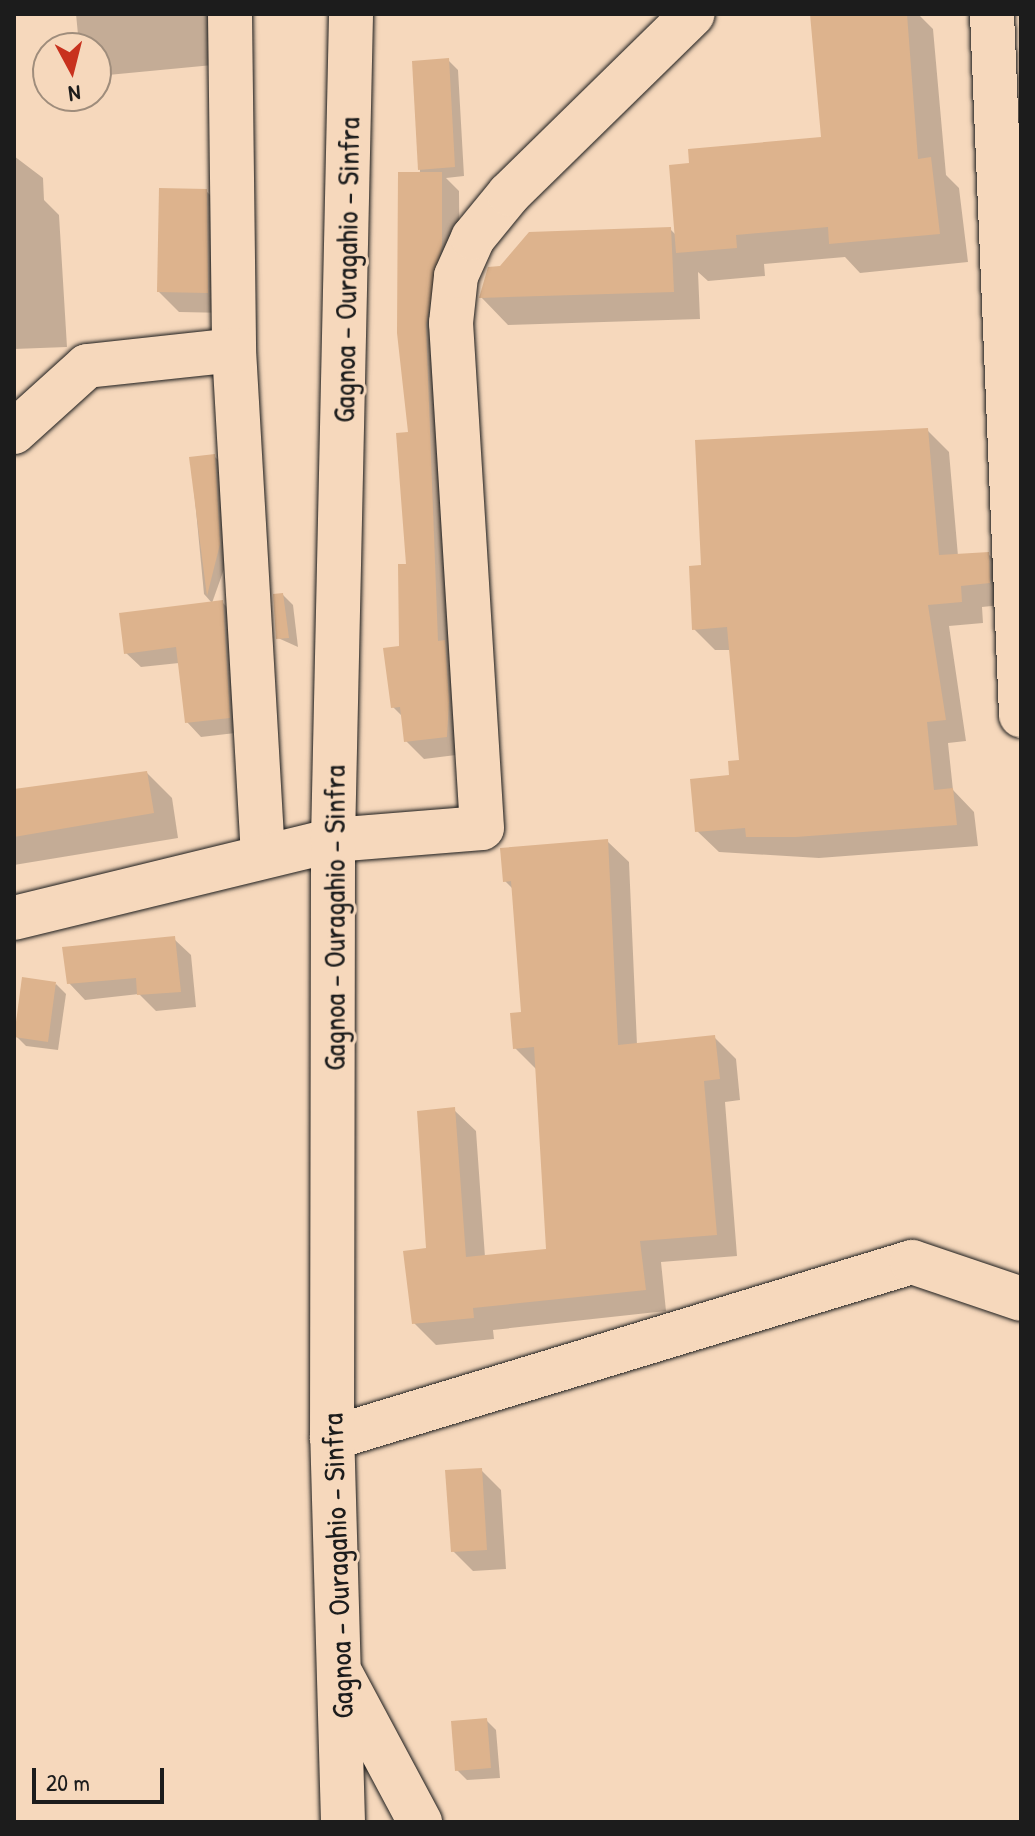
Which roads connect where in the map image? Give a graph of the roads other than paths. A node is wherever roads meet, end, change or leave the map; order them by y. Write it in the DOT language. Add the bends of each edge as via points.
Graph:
graph roads {
  1 [pos="230,14"];
  2 [pos="351,14"];
  3 [pos="693,14"];
  4 [pos="992,14"];
  5 [pos="234,350"];
  6 [pos="14,432"];
  7 [pos="1021,715"];
  8 [pos="333,840"];
  9 [pos="263,856"];
  10 [pos="14,918"];
  11 [pos="1021,1299"];
  12 [pos="332,1438"];
  13 [pos="342,1676"];
  14 [pos="343,1822"];
  15 [pos="420,1822"];
  1 -- 5 [label="street"];
  2 -- 8 [label="street, Gagnoa - Ouragahio - Sinfra"];
  3 -- 8 [label="street" via="509,194 473,238 456,276 451,323 482,828"];
  4 -- 7 [label="street"];
  5 -- 6 [label="street" via="87,366"];
  5 -- 9 [label="street"];
  8 -- 9 [label="street"];
  8 -- 12 [label="street, Gagnoa - Ouragahio - Sinfra"];
  9 -- 10 [label="street"];
  11 -- 12 [label="street" via="912,1262"];
  12 -- 13 [label="street, Gagnoa - Ouragahio - Sinfra"];
  13 -- 14 [label="street, Gagnoa - Ouragahio - Sinfra"];
  13 -- 15 [label="street"];
}
